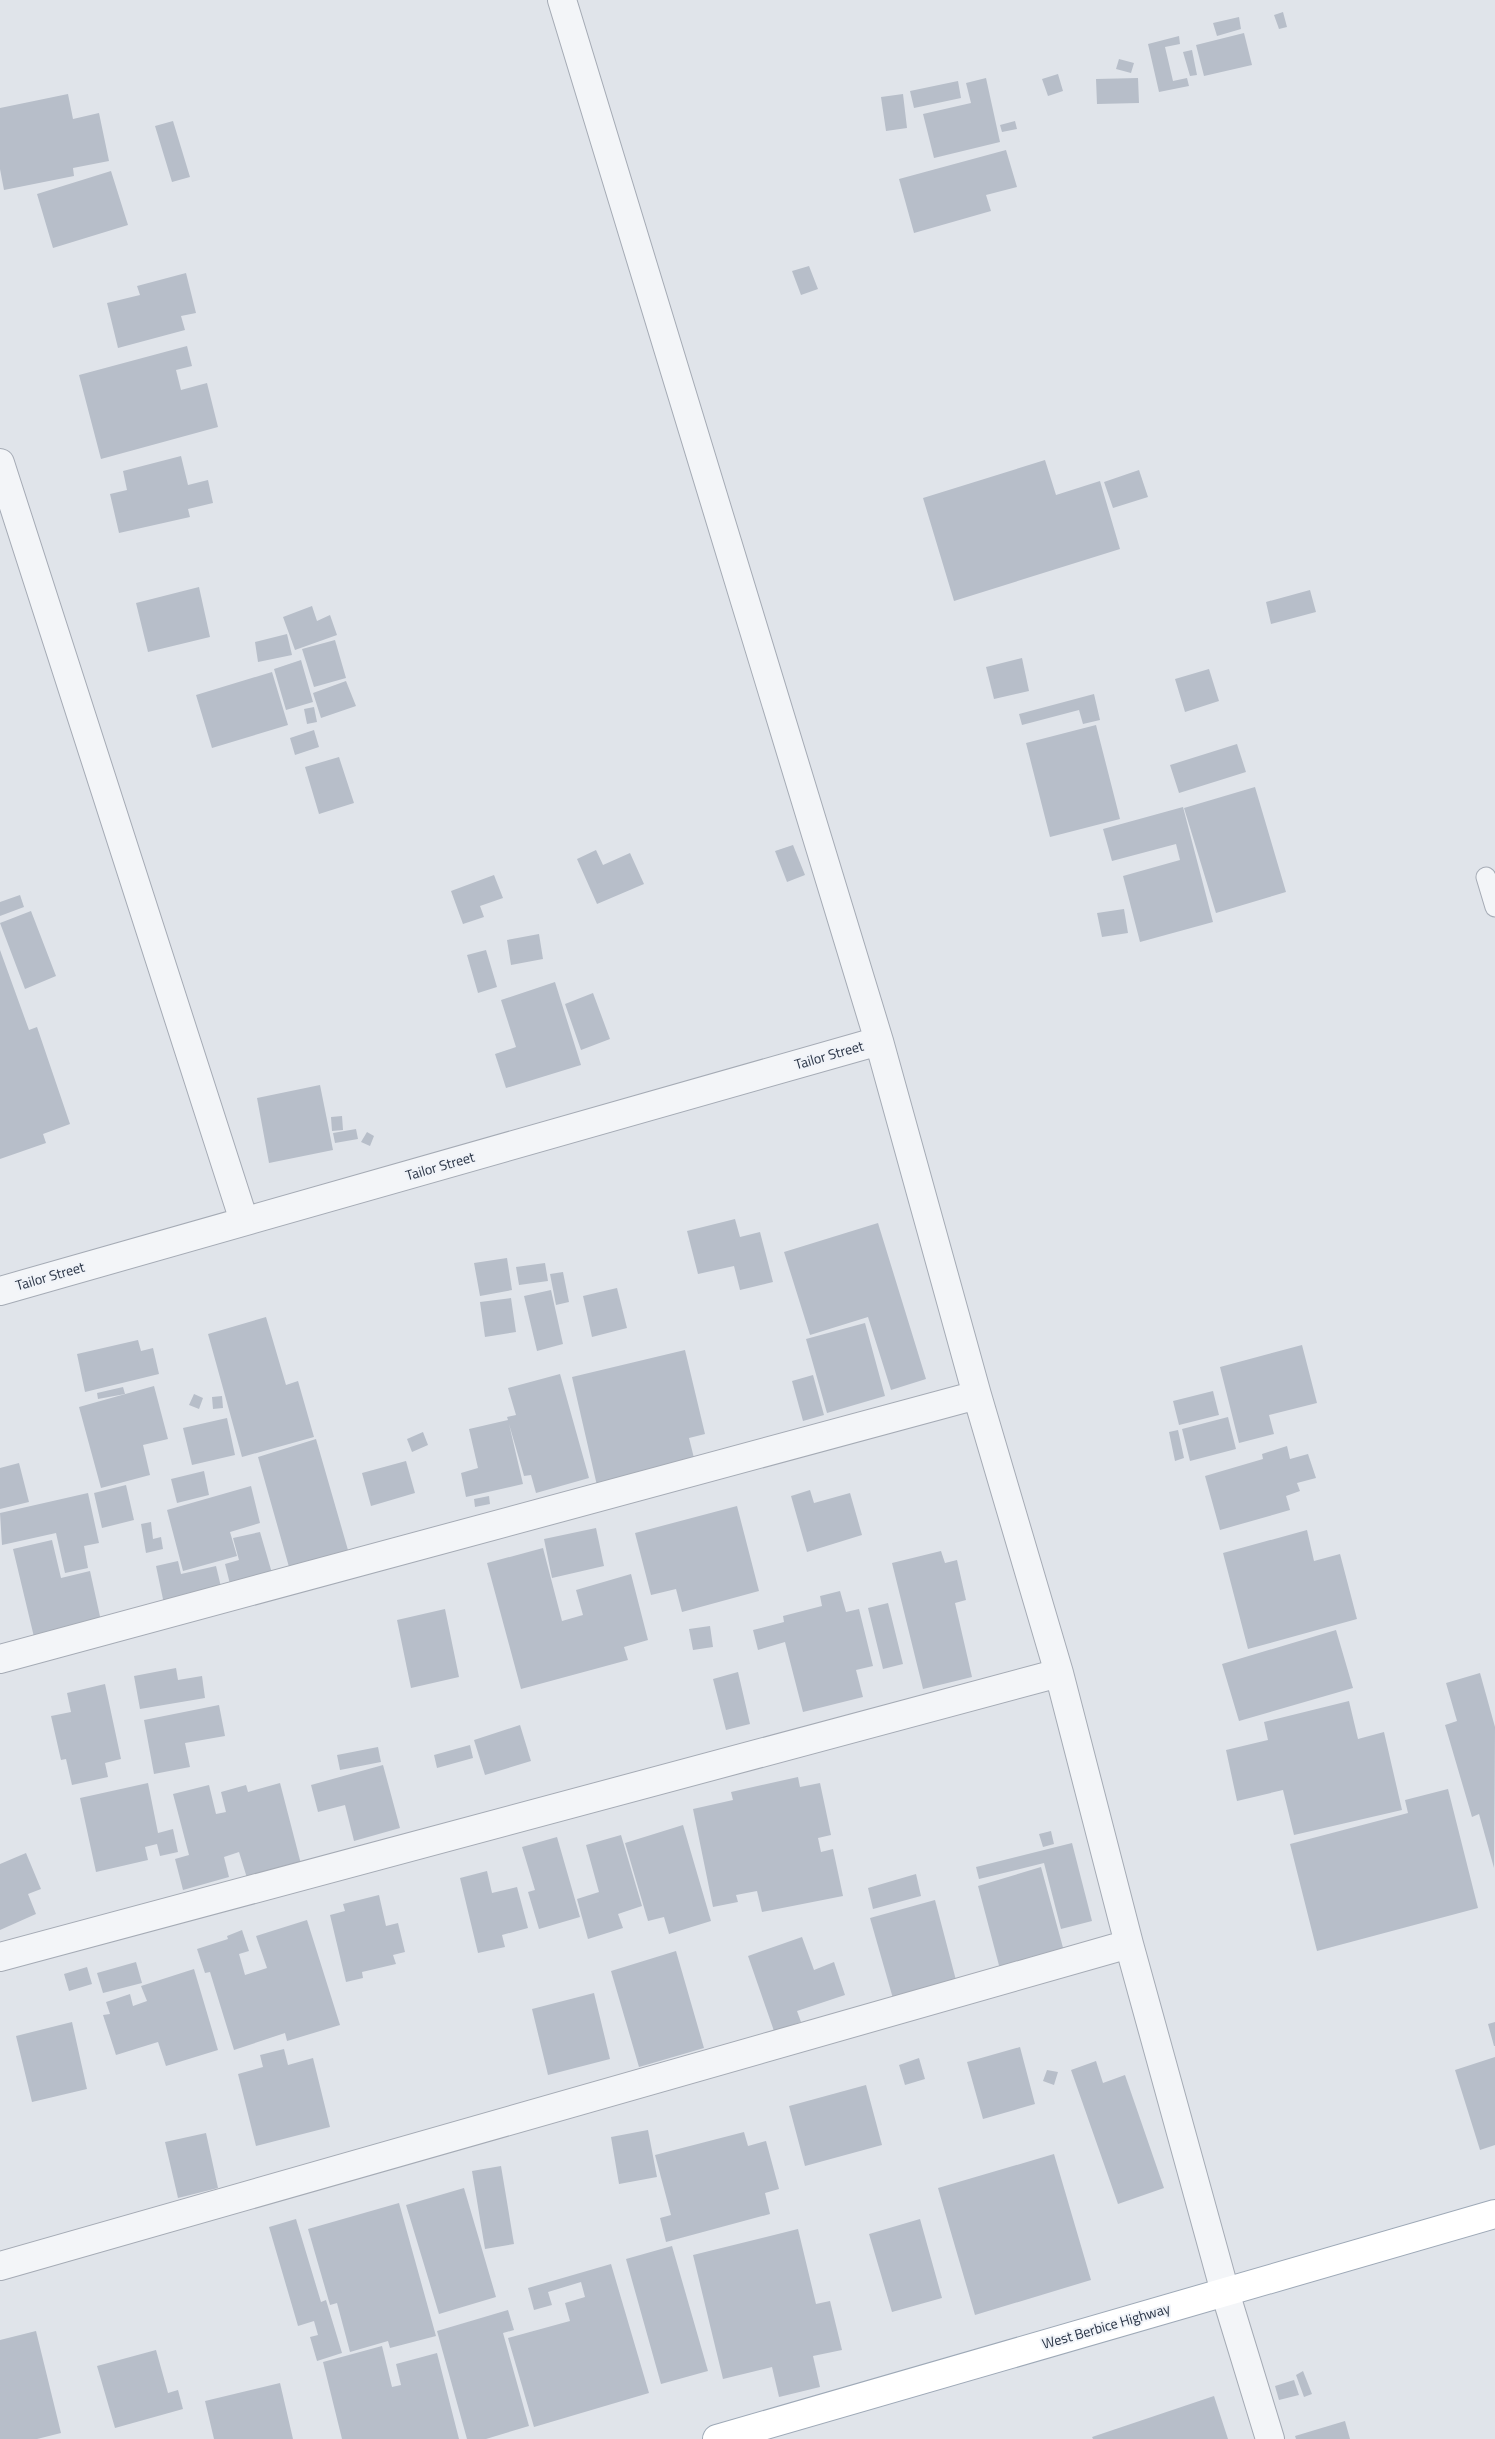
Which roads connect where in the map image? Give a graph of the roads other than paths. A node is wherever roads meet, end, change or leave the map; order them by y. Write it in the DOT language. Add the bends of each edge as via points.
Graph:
graph roads {
  1 [pos="562,0"];
  2 [pos="0,464"];
  3 [pos="1486,877"];
  4 [pos="1495,907"];
  5 [pos="879,1041"];
  6 [pos="244,1221"];
  7 [pos="0,1291"];
  8 [pos="977,1395"];
  9 [pos="0,1659"];
  10 [pos="1059,1674"];
  11 [pos="1129,1944"];
  12 [pos="0,1957"];
  13 [pos="1495,2214"];
  14 [pos="0,2266"];
  15 [pos="1225,2292"];
  16 [pos="718,2439"];
  17 [pos="1270,2439"];
  1 -- 5 [label="street"];
  2 -- 6 [label="street"];
  3 -- 4 [label="lane"];
  5 -- 6 [label="street, Tailor Street"];
  5 -- 8 [label="street"];
  6 -- 7 [label="street, Tailor Street"];
  8 -- 9 [label="street"];
  8 -- 10 [label="street"];
  10 -- 11 [label="street"];
  10 -- 12 [label="street"];
  11 -- 14 [label="street"];
  11 -- 15 [label="street"];
  13 -- 15 [label="main road, West Berbice Highway"];
  15 -- 16 [label="main road, West Berbice Highway"];
  15 -- 17 [label="street"];
}
